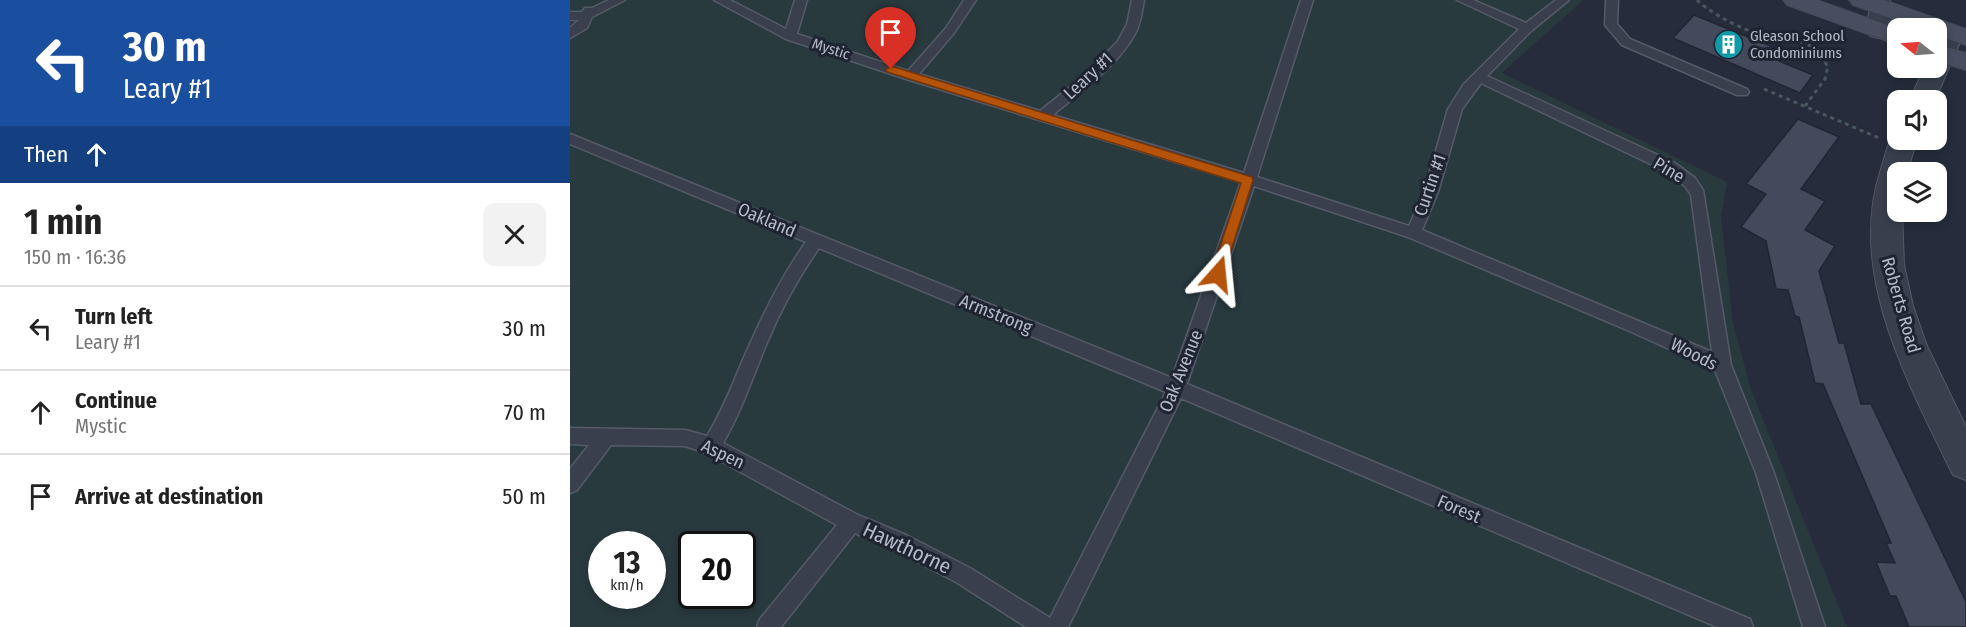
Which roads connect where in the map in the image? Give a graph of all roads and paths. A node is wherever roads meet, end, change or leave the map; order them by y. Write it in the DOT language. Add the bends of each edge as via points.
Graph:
graph roads {
  1 [pos="596,0"];
  2 [pos="619,0"];
  3 [pos="720,0"];
  4 [pos="801,0"];
  5 [pos="970,0"];
  6 [pos="1138,0"];
  7 [pos="1307,0"];
  8 [pos="1464,0"];
  9 [pos="1563,0"];
  10 [pos="1612,0"];
  11 [pos="1698,0"];
  12 [pos="1795,0"];
  13 [pos="1874,2"];
  14 [pos="570,16"];
  15 [pos="585,16"];
  16 [pos="1527,28"];
  17 [pos="1887,33"];
  18 [pos="570,34"];
  19 [pos="1832,34"];
  20 [pos="1887,35"];
  21 [pos="790,36"];
  22 [pos="1805,42"];
  23 [pos="1953,47"];
  24 [pos="911,76"];
  25 [pos="1479,77"];
  26 [pos="1764,89"];
  27 [pos="1928,90"];
  28 [pos="1742,92"];
  29 [pos="1805,106"];
  30 [pos="1043,116"];
  31 [pos="1887,137"];
  32 [pos="570,139"];
  33 [pos="1894,150"];
  34 [pos="1247,180"];
  35 [pos="1413,233"];
  36 [pos="816,240"];
  37 [pos="1722,365"];
  38 [pos="1177,388"];
  39 [pos="570,436"];
  40 [pos="606,437"];
  41 [pos="711,446"];
  42 [pos="1966,463"];
  43 [pos="570,484"];
  44 [pos="851,522"];
  45 [pos="768,627"];
  46 [pos="1045,627"];
  47 [pos="1056,627"];
  48 [pos="1742,627"];
  49 [pos="1814,627"];
  1 -- 15 [label="lane"];
  2 -- 15 [label="lane"];
  3 -- 21 [label="lane, Mystic"];
  4 -- 21 [label="lane"];
  5 -- 24 [label="lane" via="945,39"];
  6 -- 30 [label="lane, Leary #1" via="1135,19 1123,42"];
  7 -- 34 [label="lane, Oak Avenue"];
  8 -- 16 [label="lane"];
  9 -- 16 [label="lane, Curtin #1"];
  10 -- 28 [label="lane" via="1611,25 1626,42"];
  11 -- 22 [label="path" via="1712,13 1778,40"];
  12 -- 20 [label="main road"];
  13 -- 17 [label="street"];
  13 -- 23 [label="main road"];
  14 -- 15 [label="lane"];
  15 -- 18 [label="lane" via="583,25"];
  16 -- 25 [label="lane, Curtin #1"];
  19 -- 22 [label="path"];
  21 -- 24 [label="lane, Mystic"];
  22 -- 29 [label="path" via="1828,66 1825,79"];
  23 -- 27 [label="street"];
  24 -- 30 [label="lane, Mystic"];
  25 -- 35 [label="lane, Curtin #1" via="1455,109 1431,192"];
  25 -- 37 [label="lane, Pine" via="1670,167 1693,184 1698,194"];
  26 -- 29 [label="path"];
  29 -- 31 [label="path"];
  30 -- 34 [label="lane, Leary #1"];
  32 -- 36 [label="lane, Oakland"];
  33 -- 42 [label="street, Roberts Road" via="1884,243 1889,273 1905,331"];
  34 -- 35 [label="lane, Curtin #1"];
  34 -- 38 [label="lane, Oak Avenue"];
  35 -- 37 [label="lane, Woods"];
  36 -- 38 [label="lane, Armstrong"];
  36 -- 41 [label="lane, Oakland" via="792,274 758,344 731,413"];
  37 -- 49 [label="lane, Woods" via="1765,474"];
  38 -- 47 [label="lane, Oak Avenue"];
  38 -- 48 [label="lane, Forest"];
  39 -- 40 [label="lane, Aspen"];
  40 -- 41 [label="lane, Aspen" via="685,438"];
  40 -- 43 [label="lane"];
  41 -- 44 [label="lane, Aspen"];
  44 -- 45 [label="lane, Hawthorne"];
  44 -- 46 [label="lane, Hawthorne" via="963,575"];
}
